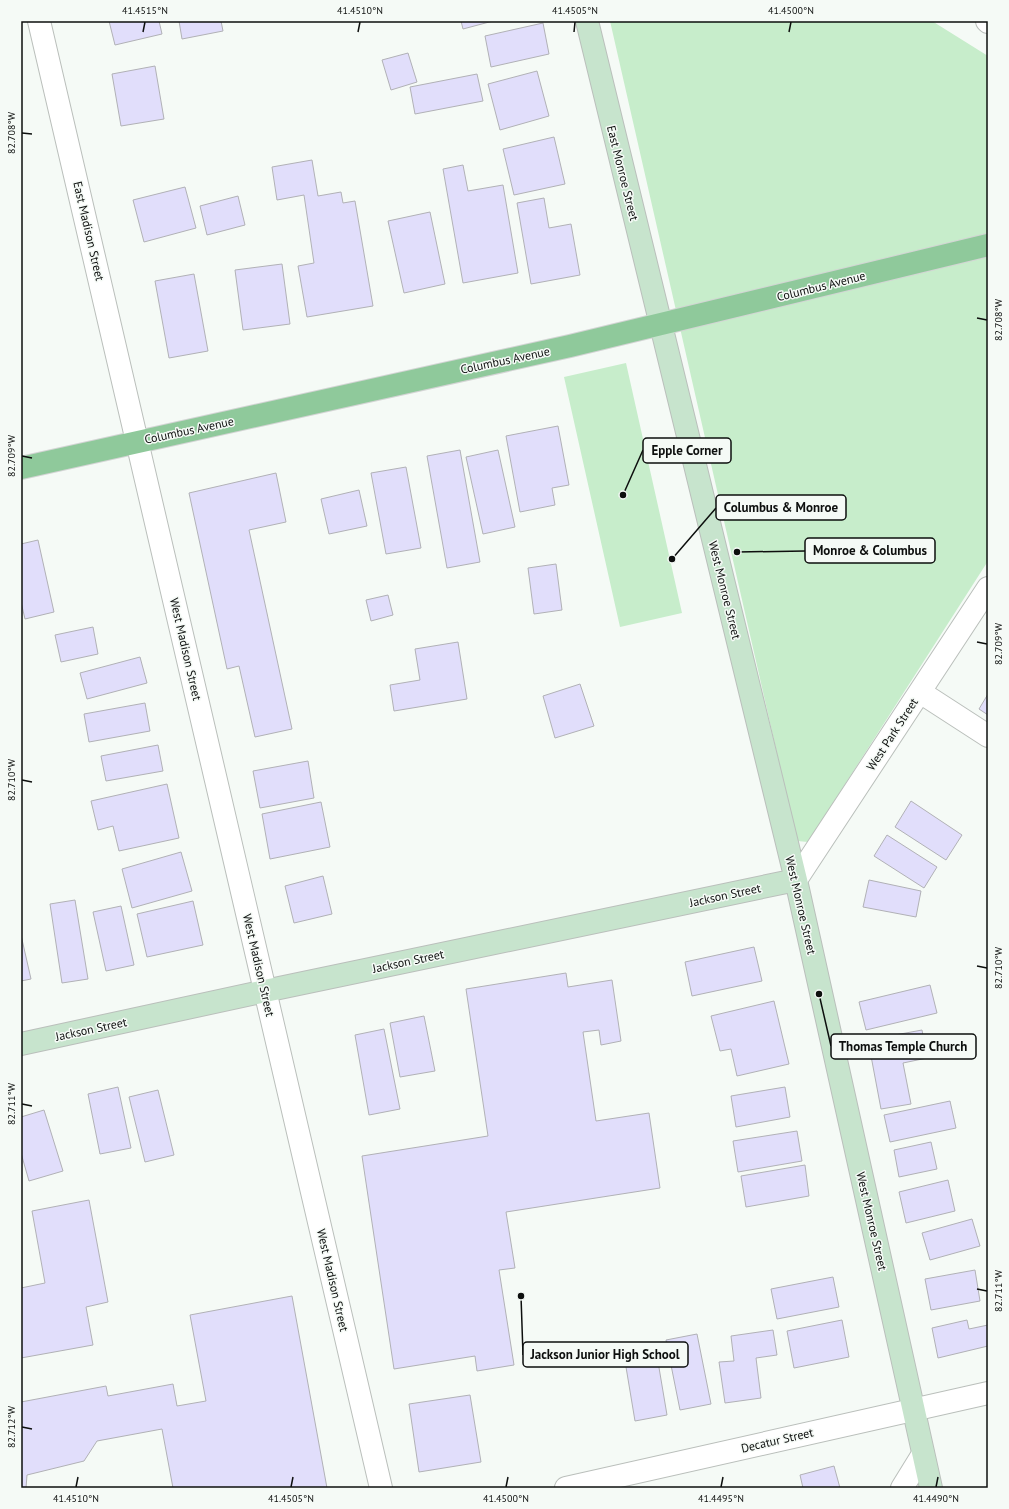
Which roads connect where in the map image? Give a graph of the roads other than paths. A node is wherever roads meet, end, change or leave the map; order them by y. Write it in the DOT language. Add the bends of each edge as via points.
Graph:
graph roads {
  1 [pos="40,21"];
  2 [pos="587,21"];
  3 [pos="988,245"];
  4 [pos="660,325"];
  5 [pos="138,441"];
  6 [pos="21,468"];
  7 [pos="988,588"];
  8 [pos="920,692"];
  9 [pos="988,736"];
  10 [pos="796,880"];
  11 [pos="265,991"];
  12 [pos="21,1044"];
  13 [pos="988,1393"];
  14 [pos="914,1409"];
  15 [pos="923,1454"];
  16 [pos="381,1488"];
  17 [pos="566,1488"];
  18 [pos="902,1488"];
  19 [pos="931,1488"];
  1 -- 5 [label="street, East Madison Street"];
  2 -- 4 [label="main road, East Monroe Street"];
  3 -- 4 [label="main road, Columbus Avenue"];
  4 -- 5 [label="main road, Columbus Avenue"];
  4 -- 10 [label="main road, West Monroe Street"];
  5 -- 6 [label="main road, Columbus Avenue"];
  5 -- 11 [label="street, West Madison Street"];
  7 -- 8 [label="street, West Park Street"];
  8 -- 9 [label="street"];
  8 -- 10 [label="street, West Park Street"];
  10 -- 11 [label="main road, Jackson Street"];
  10 -- 14 [label="main road, West Monroe Street"];
  11 -- 12 [label="main road, Jackson Street"];
  11 -- 16 [label="street, West Madison Street"];
  13 -- 14 [label="street, Decatur Street"];
  14 -- 15 [label="main road, West Monroe Street"];
  14 -- 17 [label="street, Decatur Street"];
  15 -- 18 [label="street"];
  15 -- 19 [label="main road, West Monroe Street"];
}
